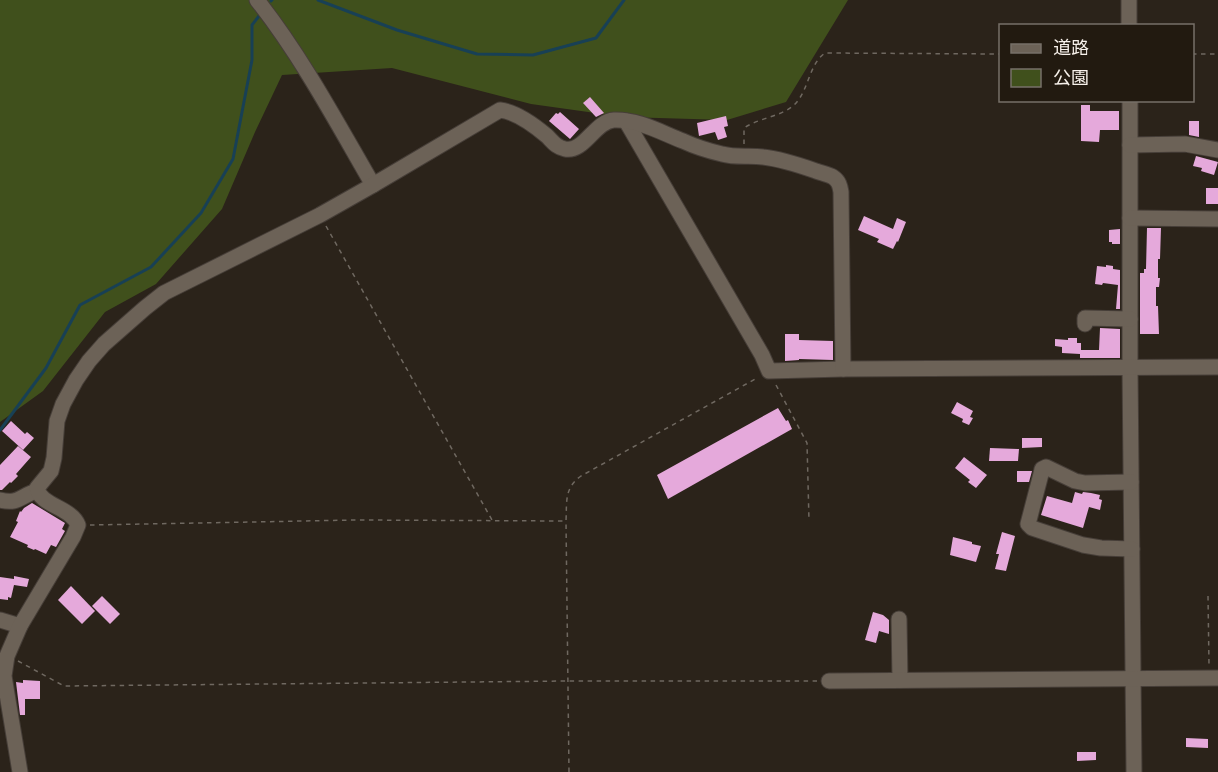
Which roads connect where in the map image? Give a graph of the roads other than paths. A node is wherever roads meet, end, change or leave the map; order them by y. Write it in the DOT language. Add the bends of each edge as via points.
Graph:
graph roads {
  1 [pos="256,0"];
  2 [pos="1129,0"];
  3 [pos="1129,24"];
  4 [pos="1130,102"];
  5 [pos="627,121"];
  6 [pos="1130,145"];
  7 [pos="1218,150"];
  8 [pos="373,185"];
  9 [pos="1130,218"];
  10 [pos="1218,219"];
  11 [pos="1130,319"];
  12 [pos="1085,324"];
  13 [pos="1218,367"];
  14 [pos="1130,368"];
  15 [pos="843,369"];
  16 [pos="1131,482"];
  17 [pos="37,491"];
  18 [pos="0,500"];
  19 [pos="1132,549"];
  20 [pos="899,619"];
  21 [pos="0,620"];
  22 [pos="20,626"];
  23 [pos="1134,678"];
  24 [pos="1214,678"];
  25 [pos="900,680"];
  26 [pos="829,681"];
  27 [pos="21,772"];
  28 [pos="1134,772"];
  1 -- 8 [label="street" via="277,26"];
  2 -- 3 [label="street"];
  4 -- 6 [label="street"];
  5 -- 8 [label="street" via="611,120 578,147 568,150 558,147 517,114 500,110"];
  5 -- 15 [label="street" via="769,371"];
  5 -- 15 [label="street" via="724,155 763,156 833,177 839,183"];
  6 -- 7 [label="street" via="1185,144"];
  6 -- 9 [label="street"];
  8 -- 17 [label="street" via="164,293 104,344 63,404 51,471"];
  9 -- 10 [label="street"];
  9 -- 11 [label="street"];
  11 -- 12 [label="street" via="1085,318"];
  11 -- 14 [label="street"];
  13 -- 14 [label="street"];
  14 -- 15 [label="street"];
  14 -- 16 [label="street"];
  16 -- 19 [label="street"];
  16 -- 19 [label="street" via="1085,483 1046,467 1042,469 1028,524 1083,545"];
  17 -- 18 [label="street" via="18,501"];
  17 -- 22 [label="street" via="74,516 78,525"];
  19 -- 23 [label="street"];
  20 -- 25 [label="street"];
  21 -- 22 [label="street"];
  22 -- 27 [label="street" via="3,676"];
  23 -- 24 [label="street"];
  23 -- 25 [label="street"];
  23 -- 28 [label="street"];
  25 -- 26 [label="street"];
}
